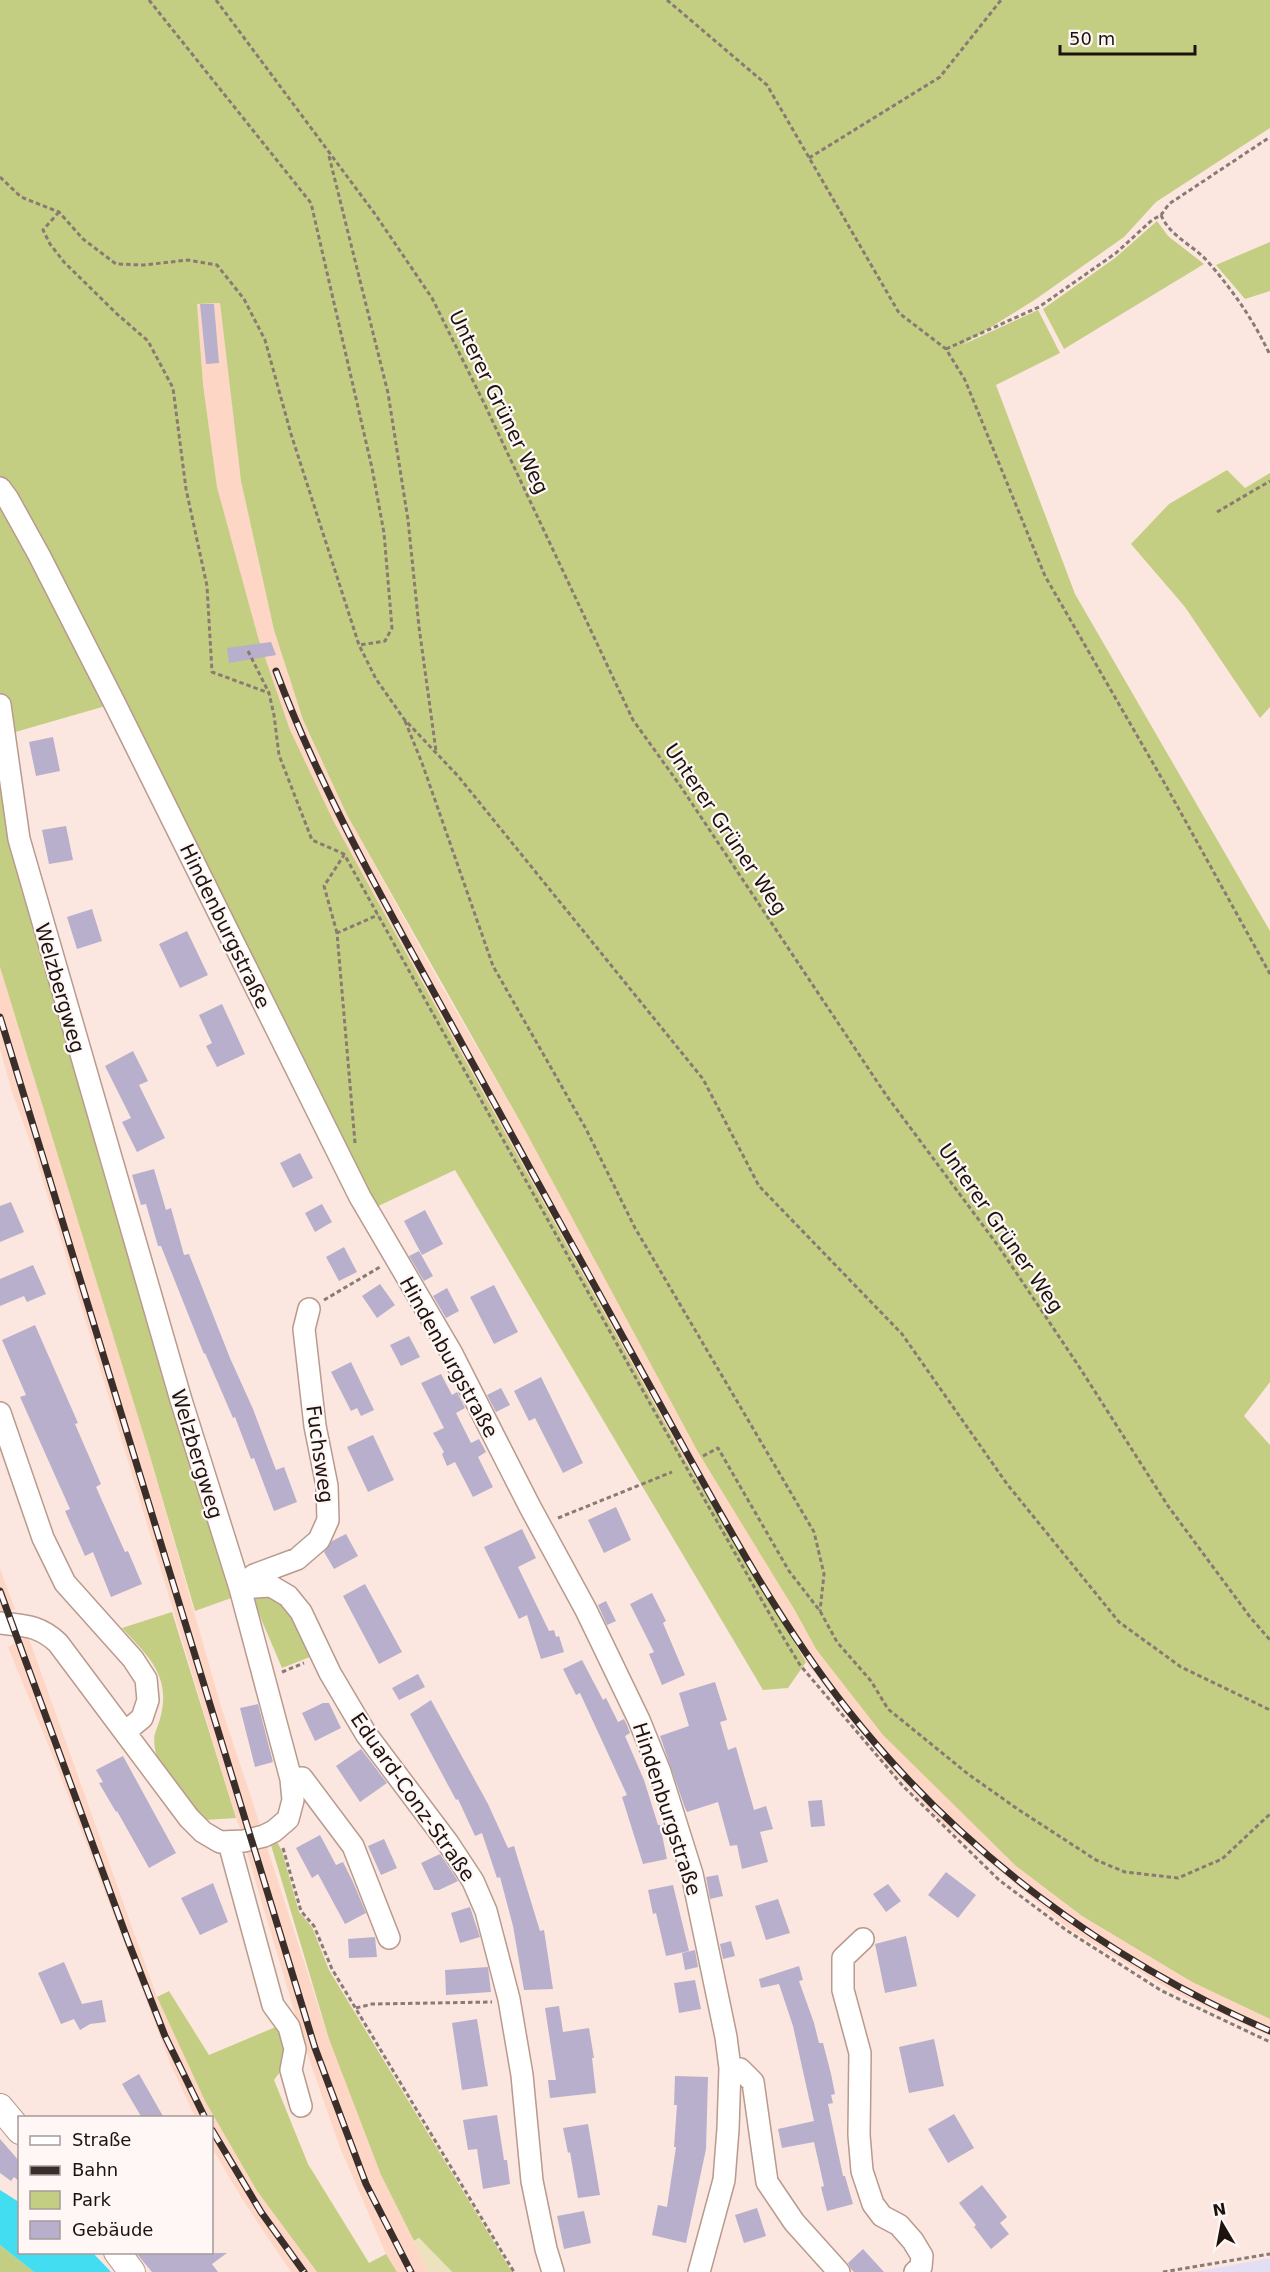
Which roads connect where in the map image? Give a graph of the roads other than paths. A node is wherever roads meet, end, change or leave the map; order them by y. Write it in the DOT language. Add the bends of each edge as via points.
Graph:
graph roads {
  1 [pos="0,488"];
  2 [pos="0,705"];
  3 [pos="309,1309"];
  4 [pos="0,1413"];
  5 [pos="240,1588"];
  6 [pos="0,1623"];
  7 [pos="125,1732"];
  8 [pos="291,1779"];
  9 [pos="229,1843"];
  10 [pos="389,1938"];
  11 [pos="863,1939"];
  12 [pos="730,2068"];
  13 [pos="301,2106"];
  14 [pos="0,2107"];
  15 [pos="18,2129"];
  16 [pos="118,2254"];
  17 [pos="132,2272"];
  18 [pos="553,2272"];
  19 [pos="699,2272"];
  20 [pos="839,2272"];
  21 [pos="915,2272"];
  1 -- 12 [label="street, Hindenburgstraße" via="114,702 320,1118 394,1259 451,1352 639,1720 692,1874"];
  2 -- 5 [label="street, Welzbergweg" via="27,871 177,1389"];
  3 -- 5 [label="street, Fuchsweg" via="304,1329 315,1426 327,1486 328,1520 319,1540 297,1559 254,1575"];
  4 -- 7 [label="street" via="43,1538 65,1583 146,1679 148,1700 142,1718"];
  5 -- 8 [label="street, Welzbergweg"];
  5 -- 18 [label="street, Eduard-Conz-Straße" via="271,1586 288,1596 301,1612 366,1734 473,1881 486,1911 509,1999 522,2075 532,2181"];
  6 -- 7 [label="street" via="46,1632"];
  7 -- 9 [label="street" via="189,1818 211,1838"];
  8 -- 9 [label="street, Welzbergweg" via="293,1800 288,1819 264,1836"];
  8 -- 10 [label="street" via="302,1778 353,1846"];
  9 -- 13 [label="street" via="273,2005 289,2028 295,2049 291,2070"];
  11 -- 21 [label="street" via="843,1958 843,1990 860,2054 858,2135 862,2171 873,2204 882,2216 899,2225 922,2256 921,2267"];
  12 -- 19 [label="street, Hindenburgstraße" via="724,2180"];
  12 -- 20 [label="street" via="740,2069 753,2082 766,2182 794,2222"];
  14 -- 15 [label="main road"];
  16 -- 17 [label="main road"];
}
